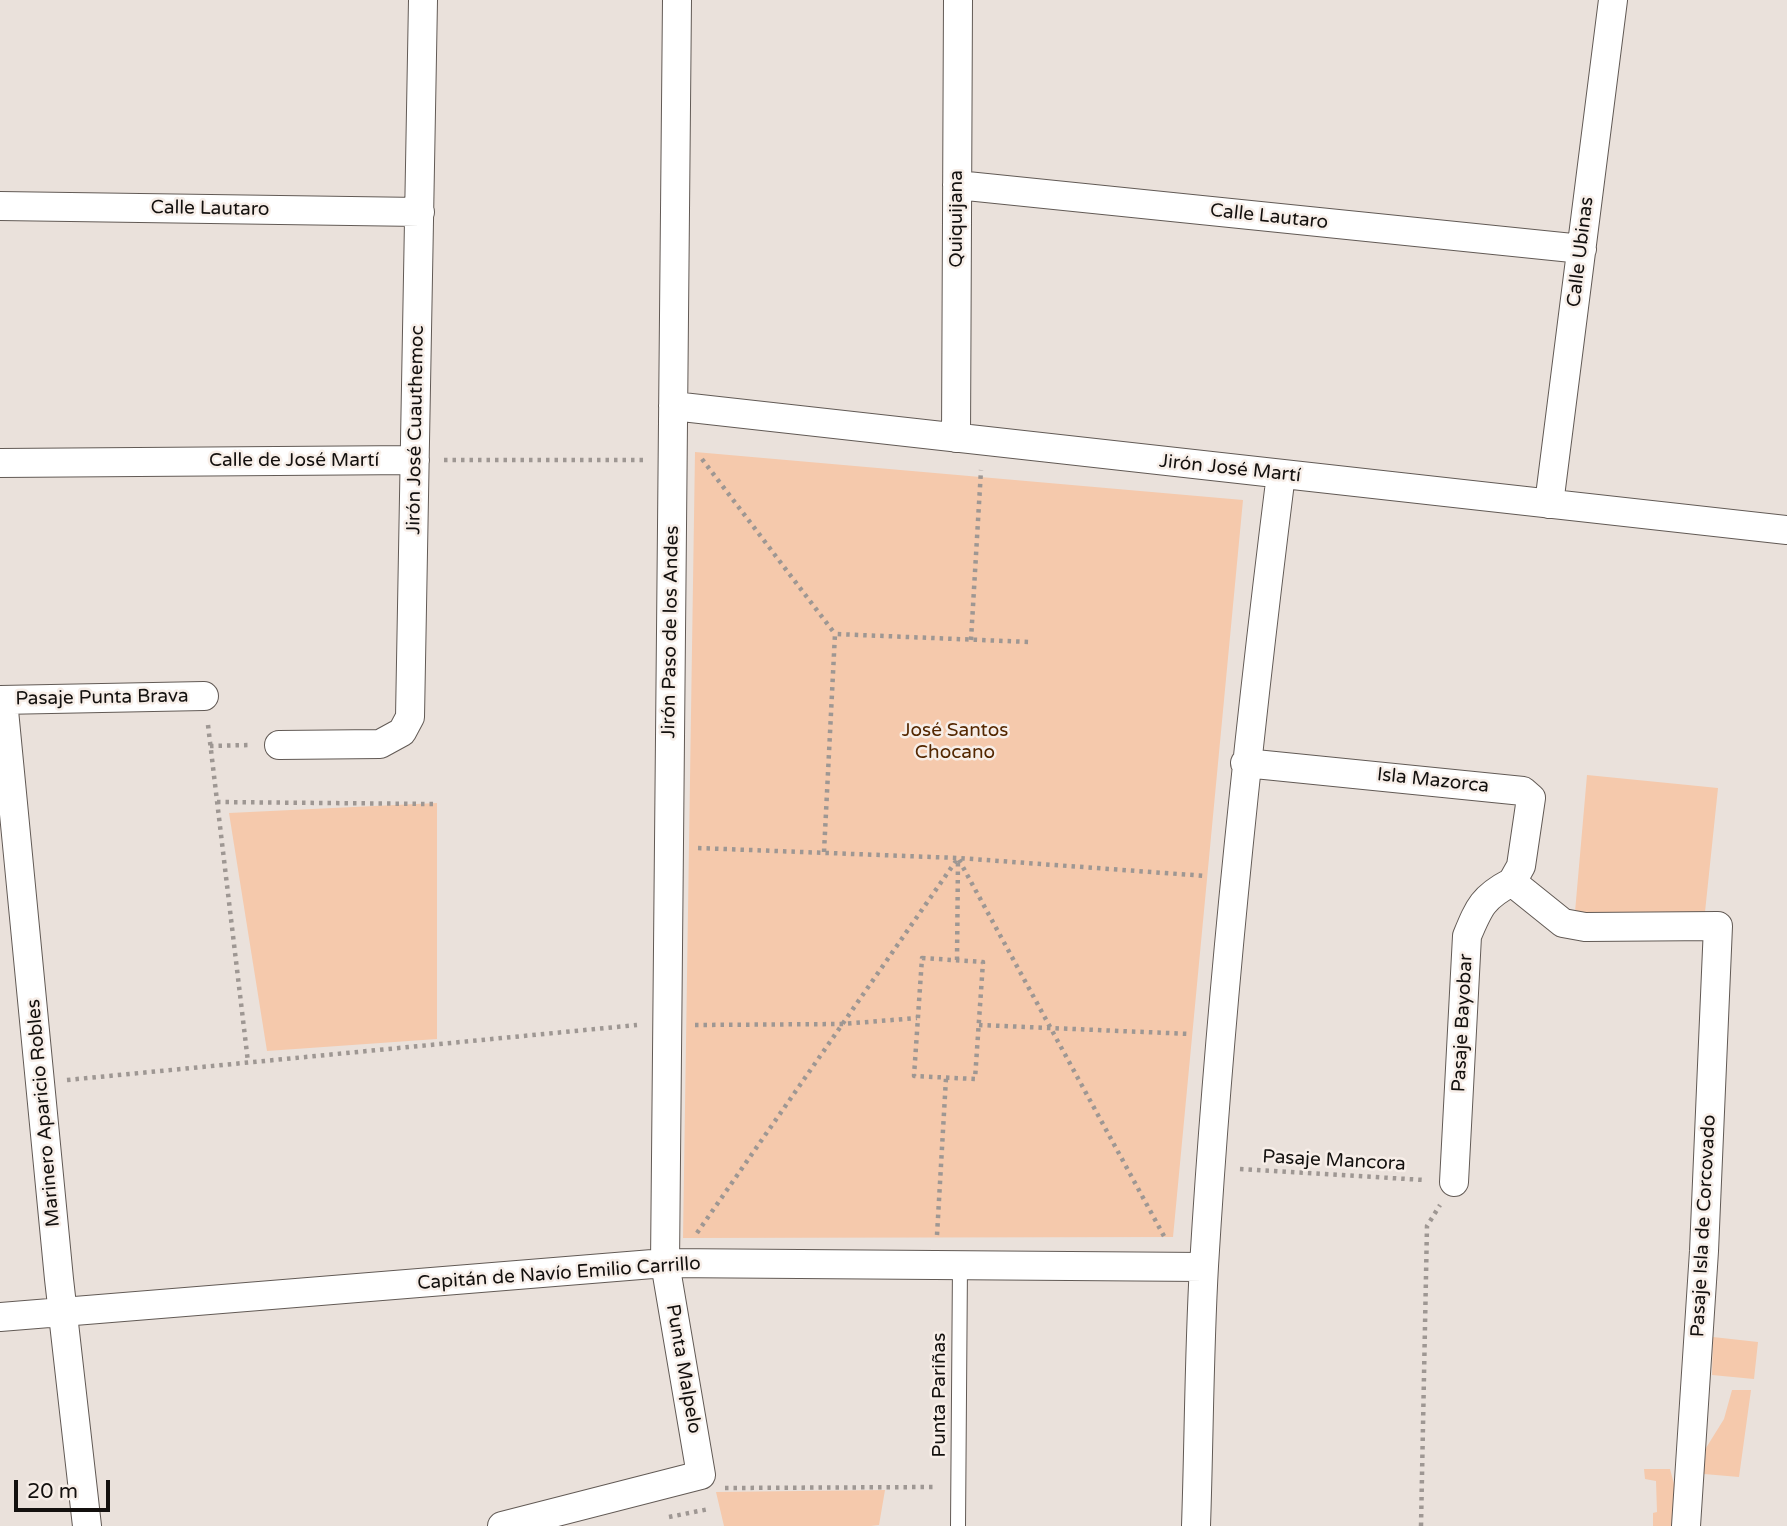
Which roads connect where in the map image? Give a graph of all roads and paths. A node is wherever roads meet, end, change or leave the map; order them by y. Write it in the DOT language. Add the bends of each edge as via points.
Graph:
graph roads {
  1 [pos="423,0"];
  2 [pos="677,0"];
  3 [pos="958,0"];
  4 [pos="1613,0"];
  5 [pos="957,185"];
  6 [pos="0,206"];
  7 [pos="420,212"];
  8 [pos="1582,249"];
  9 [pos="673,413"];
  10 [pos="970,439"];
  11 [pos="673,459"];
  12 [pos="415,460"];
  13 [pos="0,463"];
  14 [pos="1281,474"];
  15 [pos="1549,504"];
  16 [pos="1787,530"];
  17 [pos="835,634"];
  18 [pos="971,640"];
  19 [pos="1029,642"];
  20 [pos="204,696"];
  21 [pos="2,700"];
  22 [pos="279,745"];
  23 [pos="210,746"];
  24 [pos="1245,762"];
  25 [pos="217,802"];
  26 [pos="434,804"];
  27 [pos="669,847"];
  28 [pos="824,852"];
  29 [pos="958,858"];
  30 [pos="1236,878"];
  31 [pos="1512,882"];
  32 [pos="957,960"];
  33 [pos="918,1018"];
  34 [pos="842,1024"];
  35 [pos="979,1025"];
  36 [pos="668,1026"];
  37 [pos="1049,1027"];
  38 [pos="1223,1036"];
  39 [pos="248,1062"];
  40 [pos="946,1078"];
  41 [pos="42,1082"];
  42 [pos="1212,1168"];
  43 [pos="1454,1182"];
  44 [pos="671,1263"];
  45 [pos="947,1264"];
  46 [pos="1192,1267"];
  47 [pos="62,1313"];
  48 [pos="0,1317"];
  49 [pos="709,1482"];
  50 [pos="959,1487"];
  51 [pos="87,1526"];
  52 [pos="502,1526"];
  53 [pos="958,1526"];
  54 [pos="1196,1526"];
  55 [pos="1420,1526"];
  56 [pos="1686,1526"];
  1 -- 7 [label="street, Jirón José Cuauthemoc"];
  2 -- 9 [label="street, Jirón Paso de los Andes"];
  3 -- 5 [label="street, Quiquijana"];
  4 -- 8 [label="street, Calle Ubinas"];
  5 -- 8 [label="street, Calle Lautaro"];
  5 -- 10 [label="street, Quiquijana"];
  6 -- 7 [label="street, Calle Lautaro"];
  7 -- 12 [label="street, Jirón José Cuauthemoc"];
  8 -- 15 [label="street, Calle Ubinas"];
  9 -- 10 [label="street, Jirón José Martí"];
  9 -- 11 [label="street, Jirón Paso de los Andes"];
  9 -- 17 [label="path"];
  10 -- 14 [label="street, Jirón José Martí"];
  10 -- 18 [label="path"];
  11 -- 12 [label="path"];
  11 -- 27 [label="street, Jirón Paso de los Andes"];
  12 -- 13 [label="street, Calle de José Martí"];
  12 -- 22 [label="street, Jirón José Cuauthemoc" via="410,717 402,732 380,744"];
  14 -- 15 [label="street, Jirón José Martí"];
  14 -- 24 [label="street"];
  15 -- 16 [label="street, Jirón José Martí"];
  17 -- 18 [label="path"];
  17 -- 28 [label="path"];
  18 -- 19 [label="path"];
  20 -- 21 [label="street, Pasaje Punta Brava"];
  20 -- 23 [label="path"];
  21 -- 41 [label="street, Marinero Aparicio Robles"];
  22 -- 23 [label="path"];
  23 -- 25 [label="path"];
  24 -- 30 [label="street"];
  24 -- 31 [label="street, Isla Mazorca" via="1523,791 1531,798 1521,866"];
  25 -- 26 [label="path"];
  25 -- 39 [label="path"];
  27 -- 28 [label="path"];
  27 -- 36 [label="street, Jirón Paso de los Andes"];
  28 -- 29 [label="path"];
  29 -- 30 [label="path"];
  29 -- 32 [label="path"];
  29 -- 34 [label="path"];
  29 -- 37 [label="path"];
  30 -- 38 [label="street"];
  31 -- 43 [label="street, Pasaje Bayobar" via="1492,892 1480,905 1467,936"];
  31 -- 56 [label="street, Pasaje Isla de Corcovado" via="1563,923 1585,927 1718,926"];
  32 -- 33 [label="path" via="922,958"];
  32 -- 35 [label="path" via="983,962"];
  33 -- 34 [label="path"];
  33 -- 40 [label="path" via="914,1076"];
  34 -- 36 [label="path"];
  34 -- 44 [label="path"];
  35 -- 37 [label="path"];
  35 -- 40 [label="path" via="975,1079"];
  36 -- 39 [label="path" via="633,1025"];
  36 -- 44 [label="street, Jirón Paso de los Andes"];
  37 -- 38 [label="path"];
  37 -- 46 [label="path"];
  38 -- 42 [label="street"];
  39 -- 41 [label="path"];
  40 -- 45 [label="path"];
  41 -- 47 [label="street, Marinero Aparicio Robles"];
  42 -- 43 [label="path, Pasaje Mancora"];
  42 -- 46 [label="street"];
  43 -- 55 [label="path" via="1427,1226"];
  44 -- 45 [label="street, Capitán de Navío Emilio Carrillo"];
  44 -- 47 [label="street, Capitán de Navío Emilio Carrillo"];
  44 -- 49 [label="street, Punta Malpelo"];
  45 -- 46 [label="street, Capitán de Navío Emilio Carrillo"];
  45 -- 50 [label="lane, Punta Pariñas"];
  46 -- 54 [label="street"];
  47 -- 48 [label="street, Capitán de Navío Emilio Carrillo"];
  47 -- 51 [label="street, Marinero Aparicio Robles"];
  49 -- 50 [label="path"];
  49 -- 52 [label="street"];
  50 -- 53 [label="lane, Punta Pariñas"];
}
